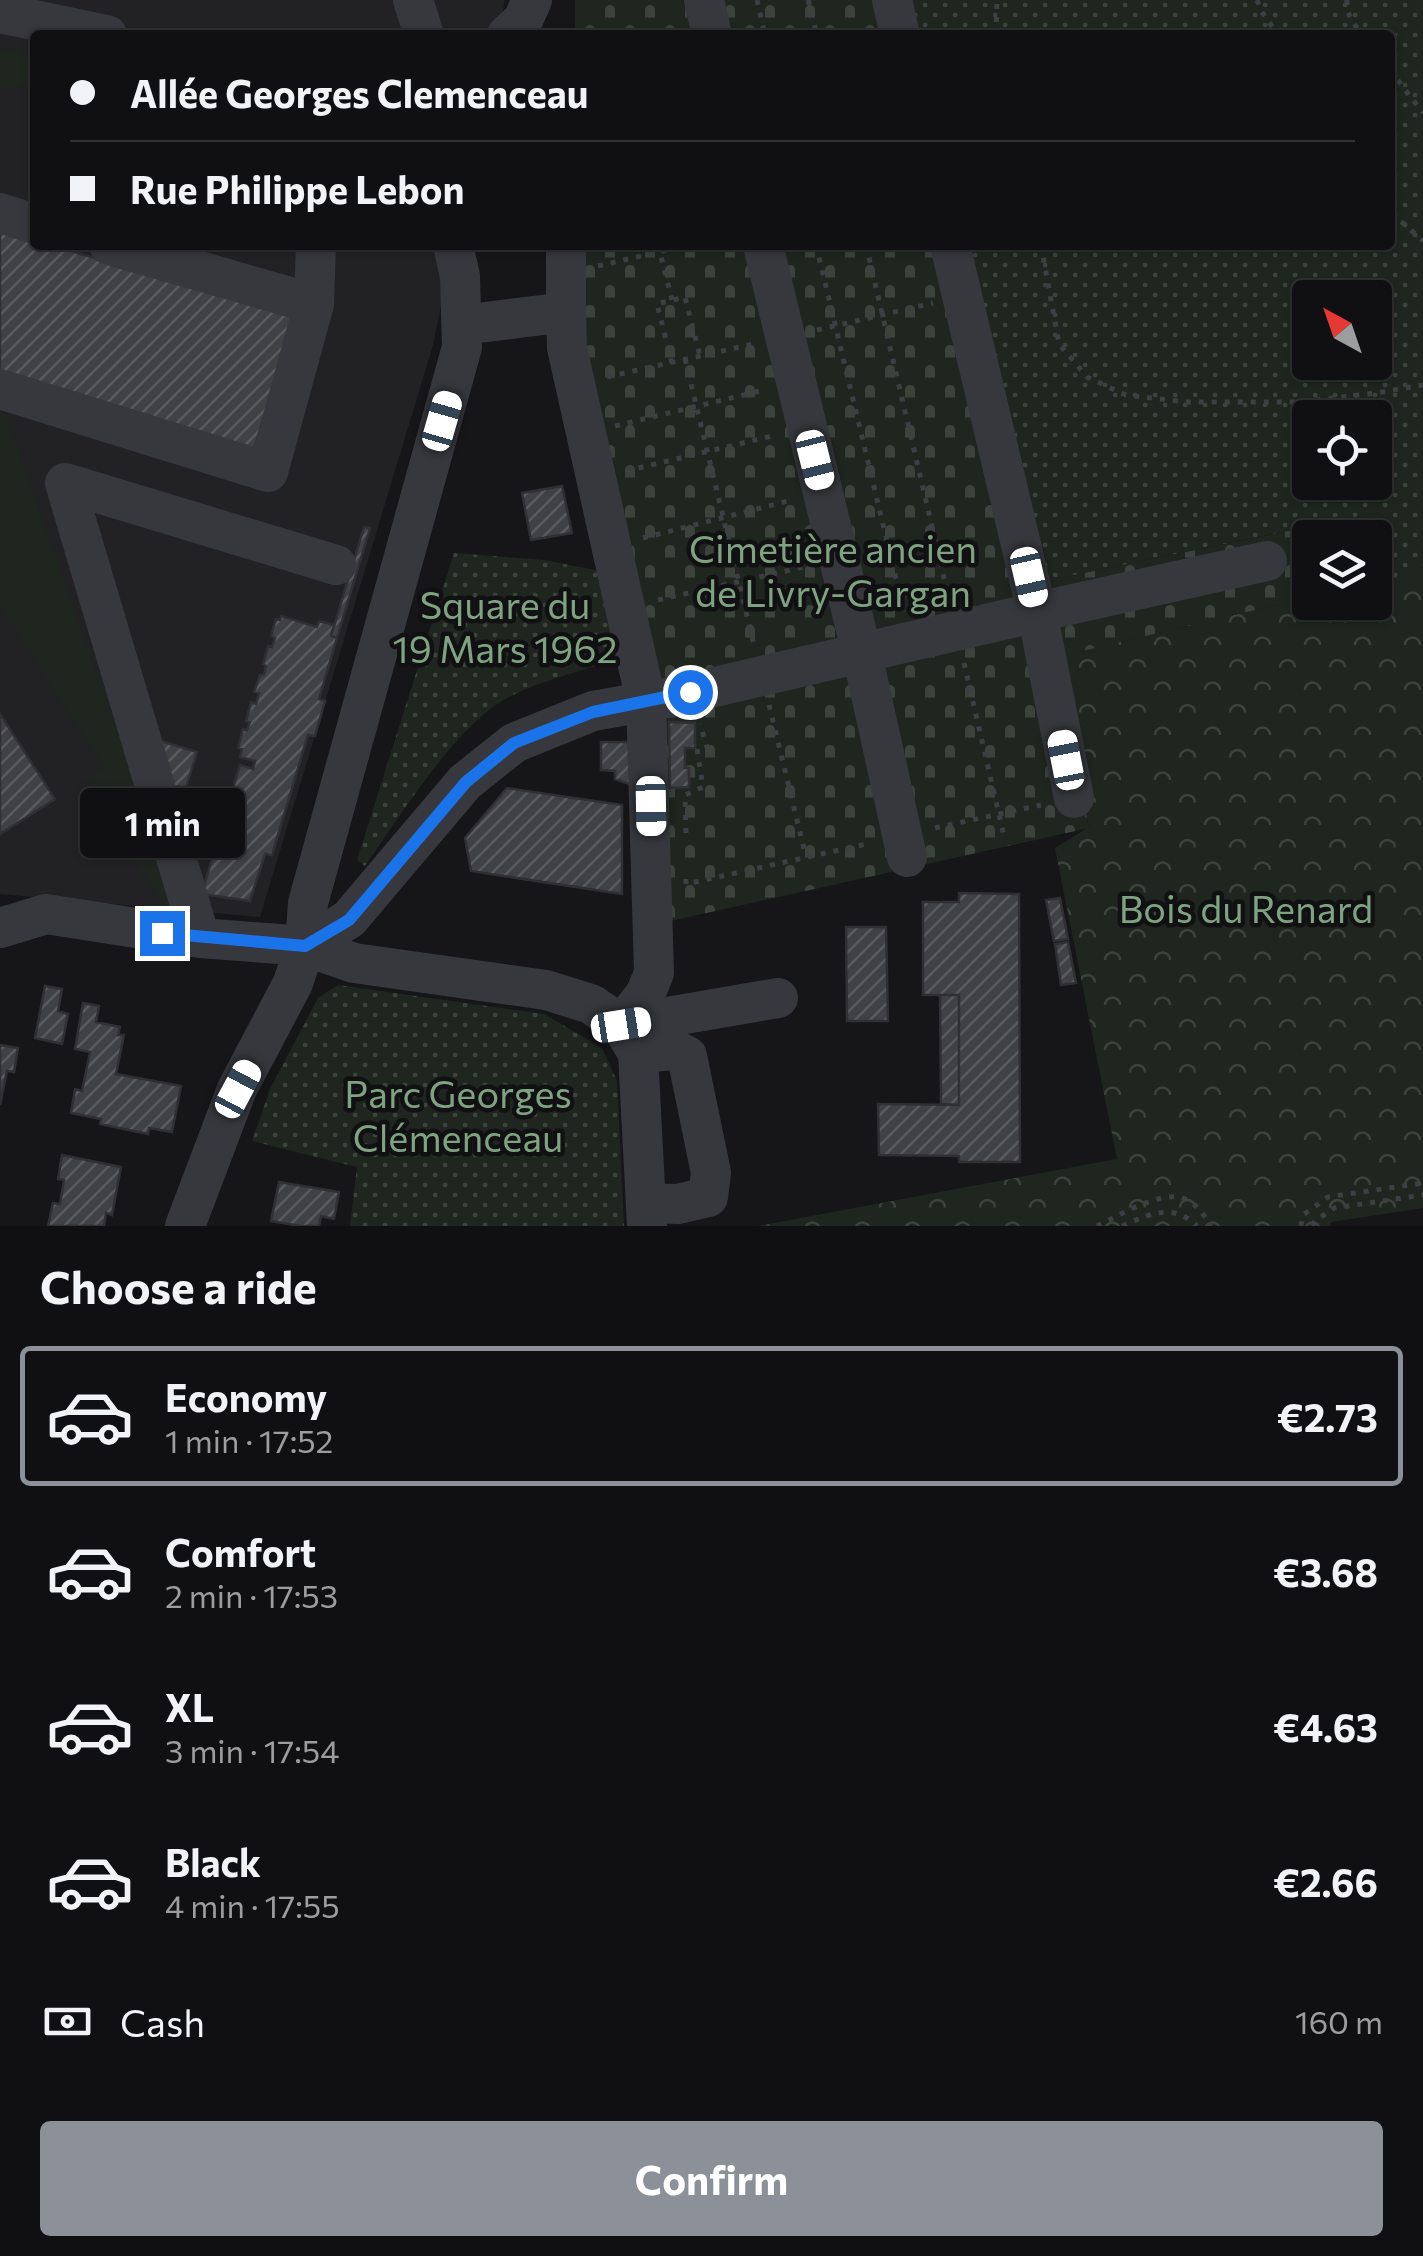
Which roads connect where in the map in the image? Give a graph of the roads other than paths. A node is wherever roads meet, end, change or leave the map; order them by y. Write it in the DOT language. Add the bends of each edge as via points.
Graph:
graph roads {
  1 [pos="413,0"];
  2 [pos="532,0"];
  3 [pos="704,0"];
  4 [pos="892,0"];
  5 [pos="0,13"];
  6 [pos="83,30"];
  7 [pos="422,30"];
  8 [pos="513,30"];
  9 [pos="711,30"];
  10 [pos="899,30"];
  11 [pos="0,213"];
  12 [pos="30,222"];
  13 [pos="126,250"];
  14 [pos="316,250"];
  15 [pos="454,250"];
  16 [pos="763,250"];
  17 [pos="951,250"];
  18 [pos="574,258"];
  19 [pos="314,304"];
  20 [pos="566,312"];
  21 [pos="462,325"];
  22 [pos="0,389"];
  23 [pos="1268,561"];
  24 [pos="336,565"];
  25 [pos="1037,612"];
  26 [pos="862,654"];
  27 [pos="646,701"];
  28 [pos="1074,798"];
  29 [pos="908,857"];
  30 [pos="0,928"];
  31 [pos="200,938"];
  32 [pos="305,946"];
  33 [pos="778,998"];
  34 [pos="629,1039"];
  35 [pos="646,1214"];
  36 [pos="184,1226"];
  1 -- 7 [label="street"];
  2 -- 8 [label="street"];
  3 -- 9 [label="street"];
  4 -- 10 [label="street"];
  5 -- 6 [label="street"];
  11 -- 12 [label="street"];
  13 -- 19 [label="street"];
  14 -- 19 [label="street"];
  15 -- 21 [label="street"];
  16 -- 26 [label="street"];
  17 -- 25 [label="street"];
  18 -- 20 [label="street"];
  19 -- 22 [label="street" via="268,472"];
  20 -- 21 [label="street"];
  20 -- 27 [label="street" via="567,348"];
  21 -- 32 [label="street" via="462,347 308,903"];
  23 -- 25 [label="street"];
  24 -- 31 [label="street" via="65,483"];
  25 -- 26 [label="street"];
  25 -- 28 [label="street"];
  26 -- 27 [label="street"];
  26 -- 29 [label="street"];
  27 -- 32 [label="street" via="593,712 514,743 466,782 349,920"];
  27 -- 34 [label="street" via="654,973"];
  30 -- 31 [label="street" via="46,914"];
  31 -- 32 [label="street"];
  32 -- 34 [label="street" via="354,962 546,990 591,1004"];
  32 -- 36 [label="street"];
  33 -- 34 [label="street"];
  34 -- 35 [label="street"];
  34 -- 35 [label="street" via="686,1056 711,1173 708,1196"];
}
